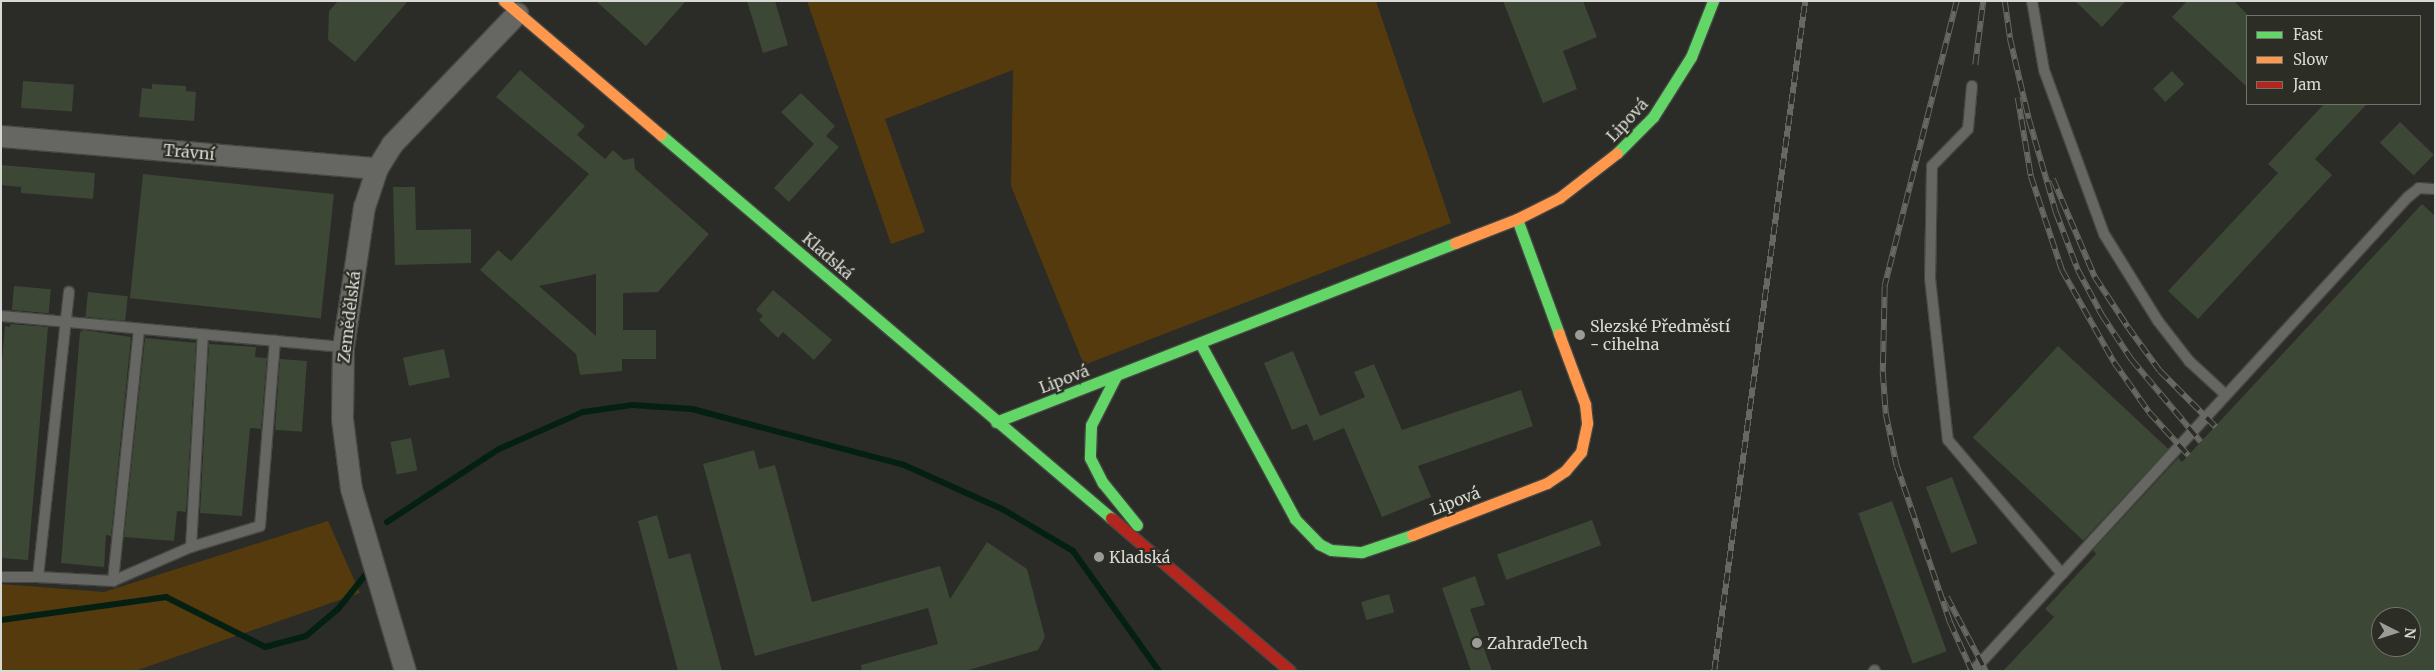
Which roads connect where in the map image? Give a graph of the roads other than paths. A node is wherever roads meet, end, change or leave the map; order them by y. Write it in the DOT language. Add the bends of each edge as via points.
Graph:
graph roads {
  1 [pos="1713,1"];
  2 [pos="2032,1"];
  3 [pos="510,7"];
  4 [pos="1972,86"];
  5 [pos="1,136"];
  6 [pos="377,168"];
  7 [pos="2435,189"];
  8 [pos="1517,219"];
  9 [pos="69,292"];
  10 [pos="1,316"];
  11 [pos="68,322"];
  12 [pos="139,329"];
  13 [pos="202,335"];
  14 [pos="275,341"];
  15 [pos="1200,343"];
  16 [pos="343,348"];
  17 [pos="1116,376"];
  18 [pos="2226,395"];
  19 [pos="996,422"];
  20 [pos="191,546"];
  21 [pos="2062,574"];
  22 [pos="1,577"];
  23 [pos="38,577"];
  24 [pos="113,580"];
  25 [pos="1184,581"];
  26 [pos="405,671"];
  27 [pos="1290,671"];
  28 [pos="1973,671"];
  1 -- 8 [label="street, Lipová" via="1701,37 1681,77 1637,135 1581,183"];
  2 -- 18 [label="lane" via="2044,70 2104,234 2158,321 2189,361"];
  3 -- 6 [label="street, Zemědělská" via="392,144"];
  3 -- 19 [label="street, Kladská"];
  4 -- 21 [label="lane" via="1968,129 1932,166 1930,278 1948,440"];
  5 -- 6 [label="street, Trávní"];
  6 -- 16 [label="street, Zemědělská" via="364,207"];
  7 -- 18 [label="lane" via="2419,188 2408,197"];
  8 -- 15 [label="street, Lipová"];
  8 -- 15 [label="street, Lipová" via="1585,404 1587,422 1580,452 1573,463 1538,487 1377,548 1362,552 1331,550 1308,534 1295,519"];
  9 -- 11 [label="lane"];
  10 -- 11 [label="lane"];
  11 -- 12 [label="lane"];
  11 -- 23 [label="lane"];
  12 -- 13 [label="lane"];
  12 -- 24 [label="lane"];
  13 -- 14 [label="lane"];
  13 -- 20 [label="lane"];
  14 -- 16 [label="lane"];
  14 -- 20 [label="lane" via="260,526"];
  15 -- 17 [label="street, Lipová"];
  16 -- 26 [label="street, Zemědělská" via="342,419 352,489"];
  17 -- 19 [label="street, Lipová"];
  17 -- 25 [label="street" via="1091,425 1093,469"];
  18 -- 21 [label="lane"];
  19 -- 25 [label="street, Kladská"];
  20 -- 24 [label="lane"];
  21 -- 28 [label="lane"];
  22 -- 23 [label="lane"];
  23 -- 24 [label="lane"];
  25 -- 27 [label="street, Kladská"];
}
